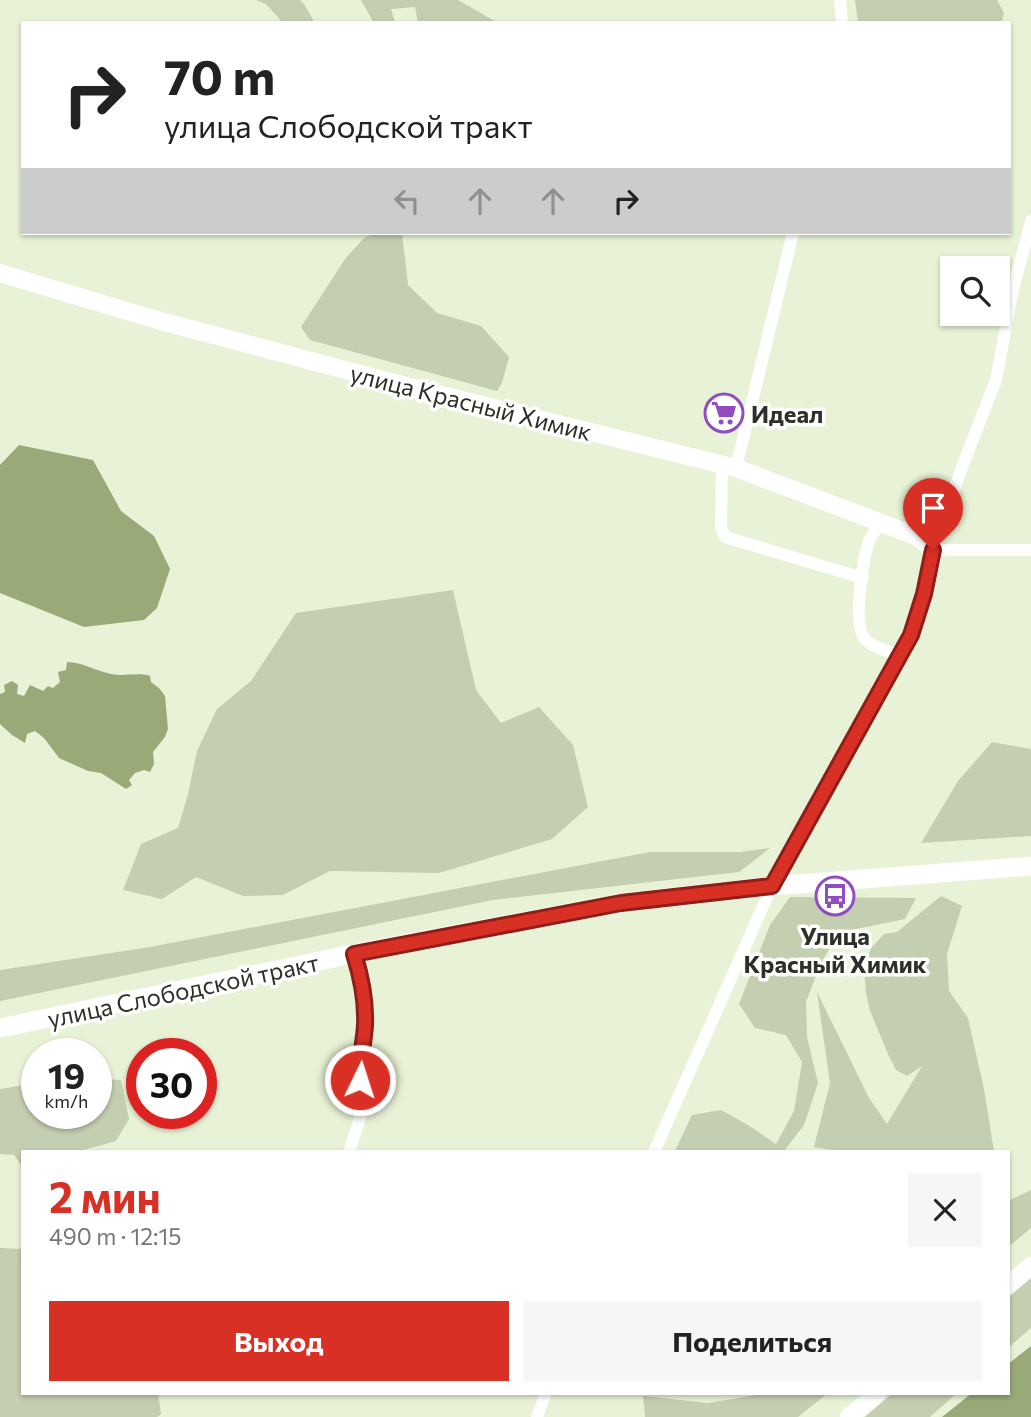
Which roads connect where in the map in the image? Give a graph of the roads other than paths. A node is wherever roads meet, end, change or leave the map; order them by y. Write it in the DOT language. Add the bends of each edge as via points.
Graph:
graph roads {
  1 [pos="840,0"];
  2 [pos="842,21"];
  3 [pos="1031,221"];
  4 [pos="792,235"];
  5 [pos="0,272"];
  6 [pos="729,467"];
  7 [pos="881,523"];
  8 [pos="933,550"];
  9 [pos="1031,550"];
  10 [pos="863,578"];
  11 [pos="900,656"];
  12 [pos="1031,866"];
  13 [pos="772,886"];
  14 [pos="354,954"];
  15 [pos="0,1028"];
  16 [pos="350,1150"];
  17 [pos="655,1150"];
  18 [pos="1031,1265"];
  19 [pos="1010,1283"];
  20 [pos="545,1395"];
  21 [pos="876,1395"];
  22 [pos="537,1417"];
  23 [pos="849,1417"];
  1 -- 2 [label="street"];
  3 -- 8 [label="street" via="996,380"];
  4 -- 6 [label="street"];
  5 -- 6 [label="street, улица Красный Химик" via="158,320"];
  6 -- 7 [label="street, улица Красный Химик"];
  6 -- 10 [label="street" via="723,535"];
  7 -- 8 [label="street, улица Красный Химик" via="916,537"];
  7 -- 10 [label="street" via="870,540"];
  8 -- 9 [label="street"];
  8 -- 11 [label="street" via="924,594"];
  10 -- 11 [label="street" via="860,633 871,644"];
  11 -- 13 [label="street"];
  12 -- 13 [label="main road, улица Слободской тракт"];
  13 -- 14 [label="main road, улица Слободской тракт" via="621,903"];
  13 -- 17 [label="street"];
  14 -- 15 [label="main road, улица Слободской тракт"];
  14 -- 16 [label="street" via="365,1022 359,1069 362,1104"];
  18 -- 19 [label="street"];
  20 -- 22 [label="street"];
  21 -- 23 [label="street"];
}
